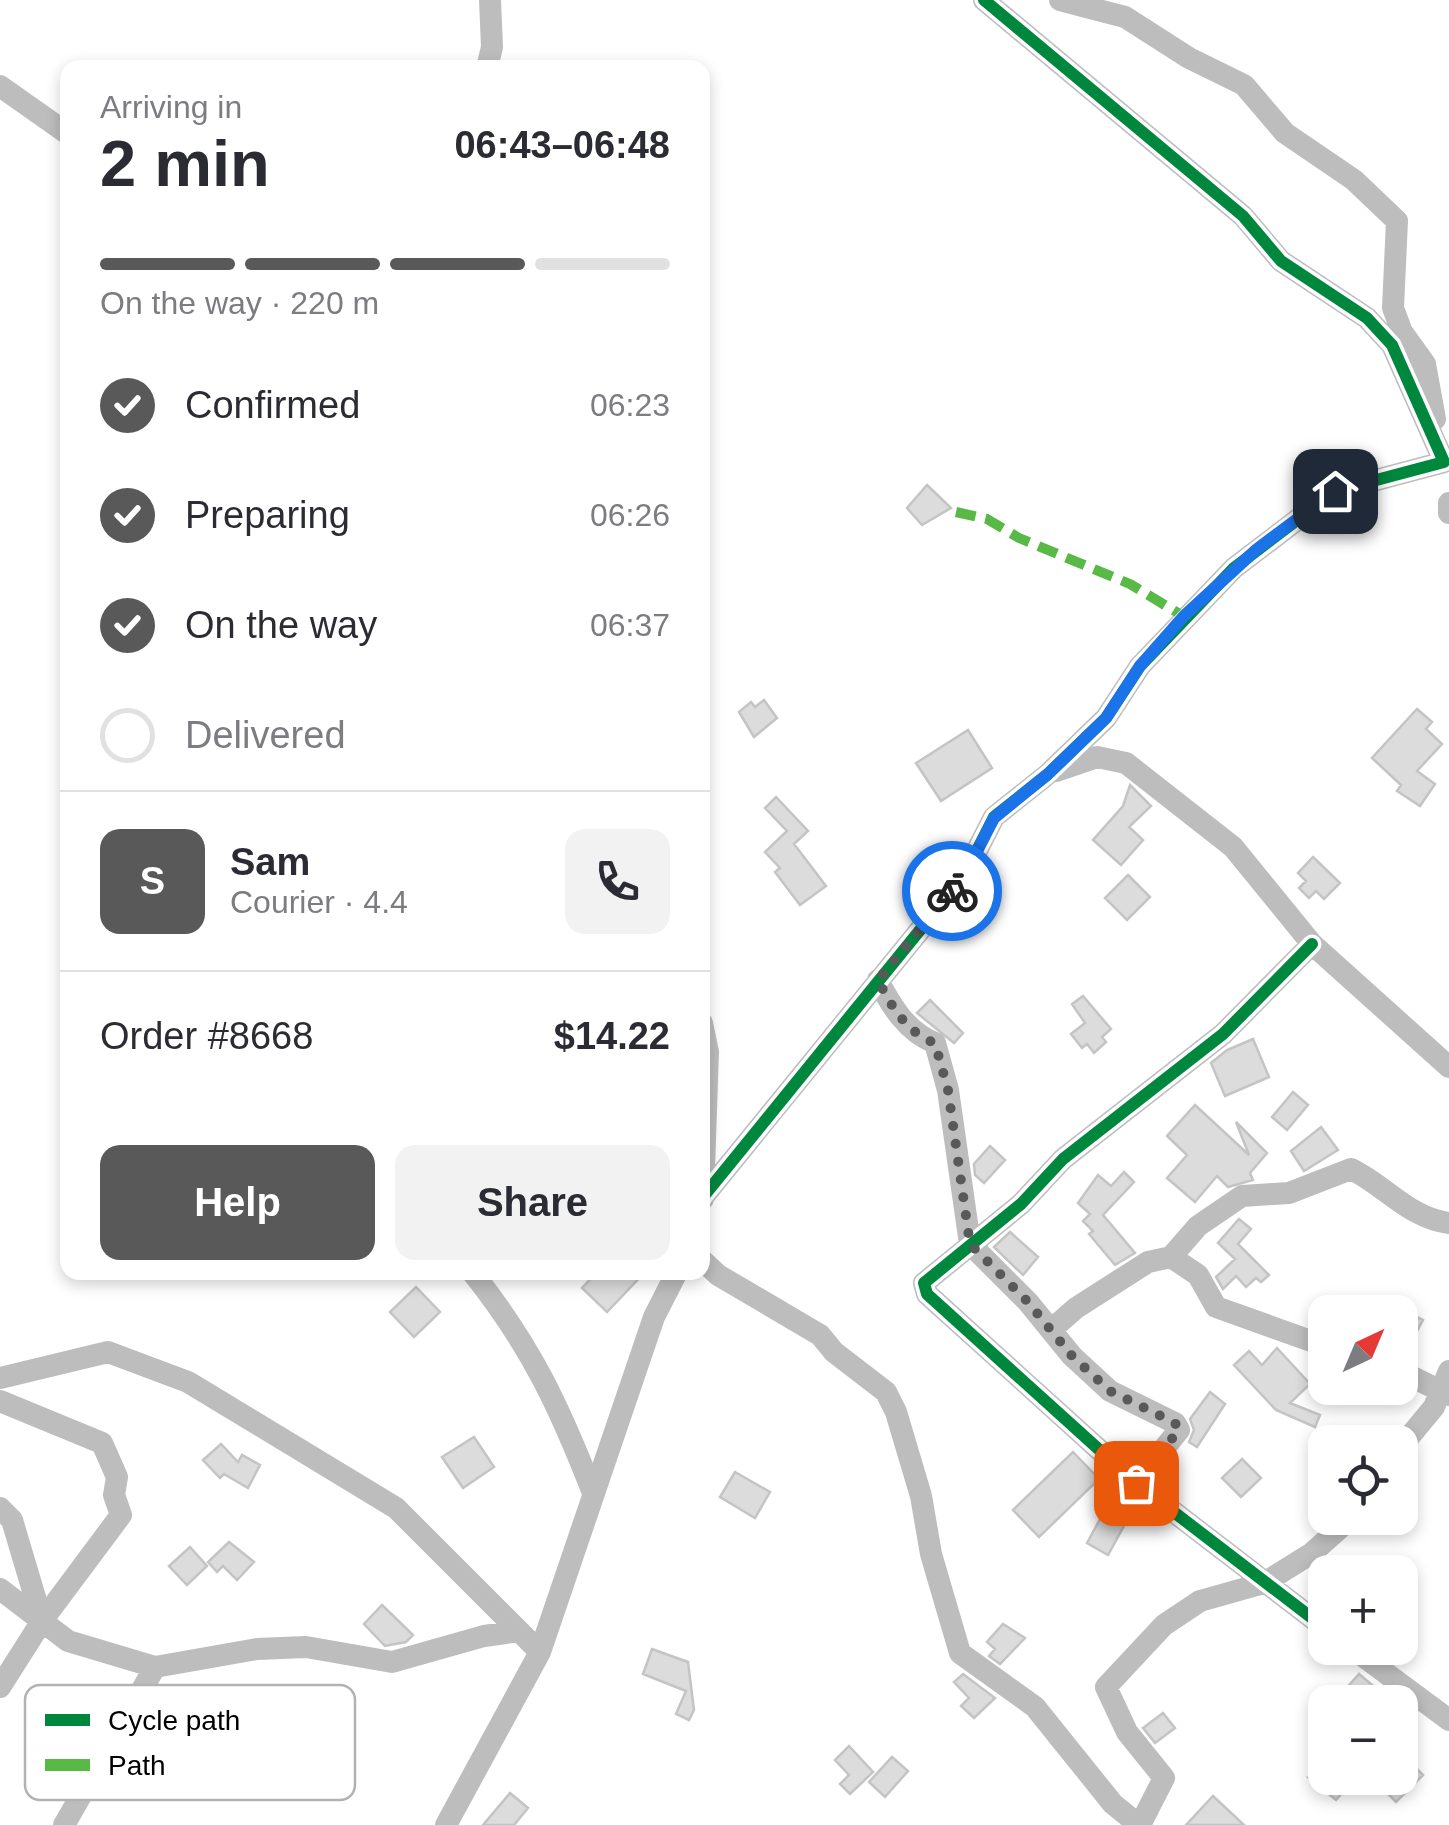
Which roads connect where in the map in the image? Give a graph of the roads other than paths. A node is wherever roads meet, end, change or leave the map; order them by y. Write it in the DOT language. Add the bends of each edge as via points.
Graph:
graph roads {
  1 [pos="490,0"];
  2 [pos="984,0"];
  3 [pos="1060,0"];
  4 [pos="1126,9"];
  5 [pos="490,60"];
  6 [pos="0,86"];
  7 [pos="60,128"];
  8 [pos="1444,462"];
  9 [pos="1449,486"];
  10 [pos="1449,504"];
  11 [pos="1449,512"];
  12 [pos="1048,774"];
  13 [pos="1312,944"];
  14 [pos="878,980"];
  15 [pos="1449,1067"];
  16 [pos="710,1188"];
  17 [pos="1449,1223"];
  18 [pos="970,1244"];
  19 [pos="1172,1257"];
  20 [pos="710,1268"];
  21 [pos="478,1280"];
  22 [pos="673,1280"];
  23 [pos="1051,1330"];
  24 [pos="1308,1340"];
  25 [pos="1418,1377"];
  26 [pos="0,1378"];
  27 [pos="1446,1385"];
  28 [pos="0,1401"];
  29 [pos="1418,1426"];
  30 [pos="1136,1483"];
  31 [pos="593,1493"];
  32 [pos="0,1508"];
  33 [pos="1332,1535"];
  34 [pos="1264,1583"];
  35 [pos="0,1588"];
  36 [pos="1308,1615"];
  37 [pos="42,1622"];
  38 [pos="519,1632"];
  39 [pos="540,1652"];
  40 [pos="1375,1665"];
  41 [pos="156,1668"];
  42 [pos="146,1685"];
  43 [pos="0,1687"];
  44 [pos="1449,1720"];
  45 [pos="79,1800"];
  46 [pos="64,1825"];
  47 [pos="446,1825"];
  48 [pos="1140,1825"];
  1 -- 5 [label="street"];
  2 -- 8 [label="street" via="1244,216 1281,261 1368,318 1392,344"];
  3 -- 4 [label="street"];
  4 -- 8 [label="street" via="1189,58 1244,85 1285,133 1354,180 1397,221 1392,308 1425,364"];
  6 -- 7 [label="street"];
  8 -- 9 [label="street"];
  8 -- 12 [label="street" via="1335,491 1281,529 1184,616 1106,718"];
  10 -- 11 [label="street"];
  12 -- 13 [label="street" via="1097,757 1126,763 1234,847"];
  12 -- 14 [label="street" via="994,818 964,876"];
  13 -- 15 [label="street"];
  13 -- 18 [label="street" via="1222,1034 1063,1159"];
  14 -- 16 [label="street"];
  14 -- 18 [label="street" via="918,1036 935,1043"];
  17 -- 19 [label="street" via="1422,1217 1352,1169 1288,1194 1242,1196 1198,1226"];
  18 -- 23 [label="street"];
  18 -- 30 [label="street" via="932,1272 924,1283 927,1294"];
  19 -- 23 [label="street" via="1148,1262"];
  19 -- 24 [label="street" via="1198,1274 1216,1307"];
  20 -- 48 [label="street" via="820,1335 886,1392 921,1496 960,1653 1035,1708 1113,1804"];
  21 -- 31 [label="street" via="556,1399"];
  22 -- 31 [label="street"];
  23 -- 30 [label="street" via="1110,1391 1179,1430"];
  25 -- 27 [label="street"];
  26 -- 38 [label="street" via="108,1352 188,1382 396,1508"];
  27 -- 29 [label="street"];
  28 -- 37 [label="street" via="102,1443 116,1477 121,1515"];
  30 -- 34 [label="street"];
  31 -- 39 [label="street"];
  32 -- 37 [label="street" via="12,1520"];
  33 -- 34 [label="street"];
  34 -- 36 [label="street"];
  34 -- 48 [label="street" via="1188,1609 1106,1687 1127,1732 1164,1778"];
  35 -- 37 [label="street"];
  37 -- 41 [label="street" via="68,1641"];
  37 -- 43 [label="street"];
  38 -- 39 [label="street"];
  38 -- 41 [label="street" via="392,1662 306,1647"];
  39 -- 47 [label="street"];
  40 -- 44 [label="street"];
  41 -- 42 [label="street"];
  45 -- 46 [label="street"];
}
